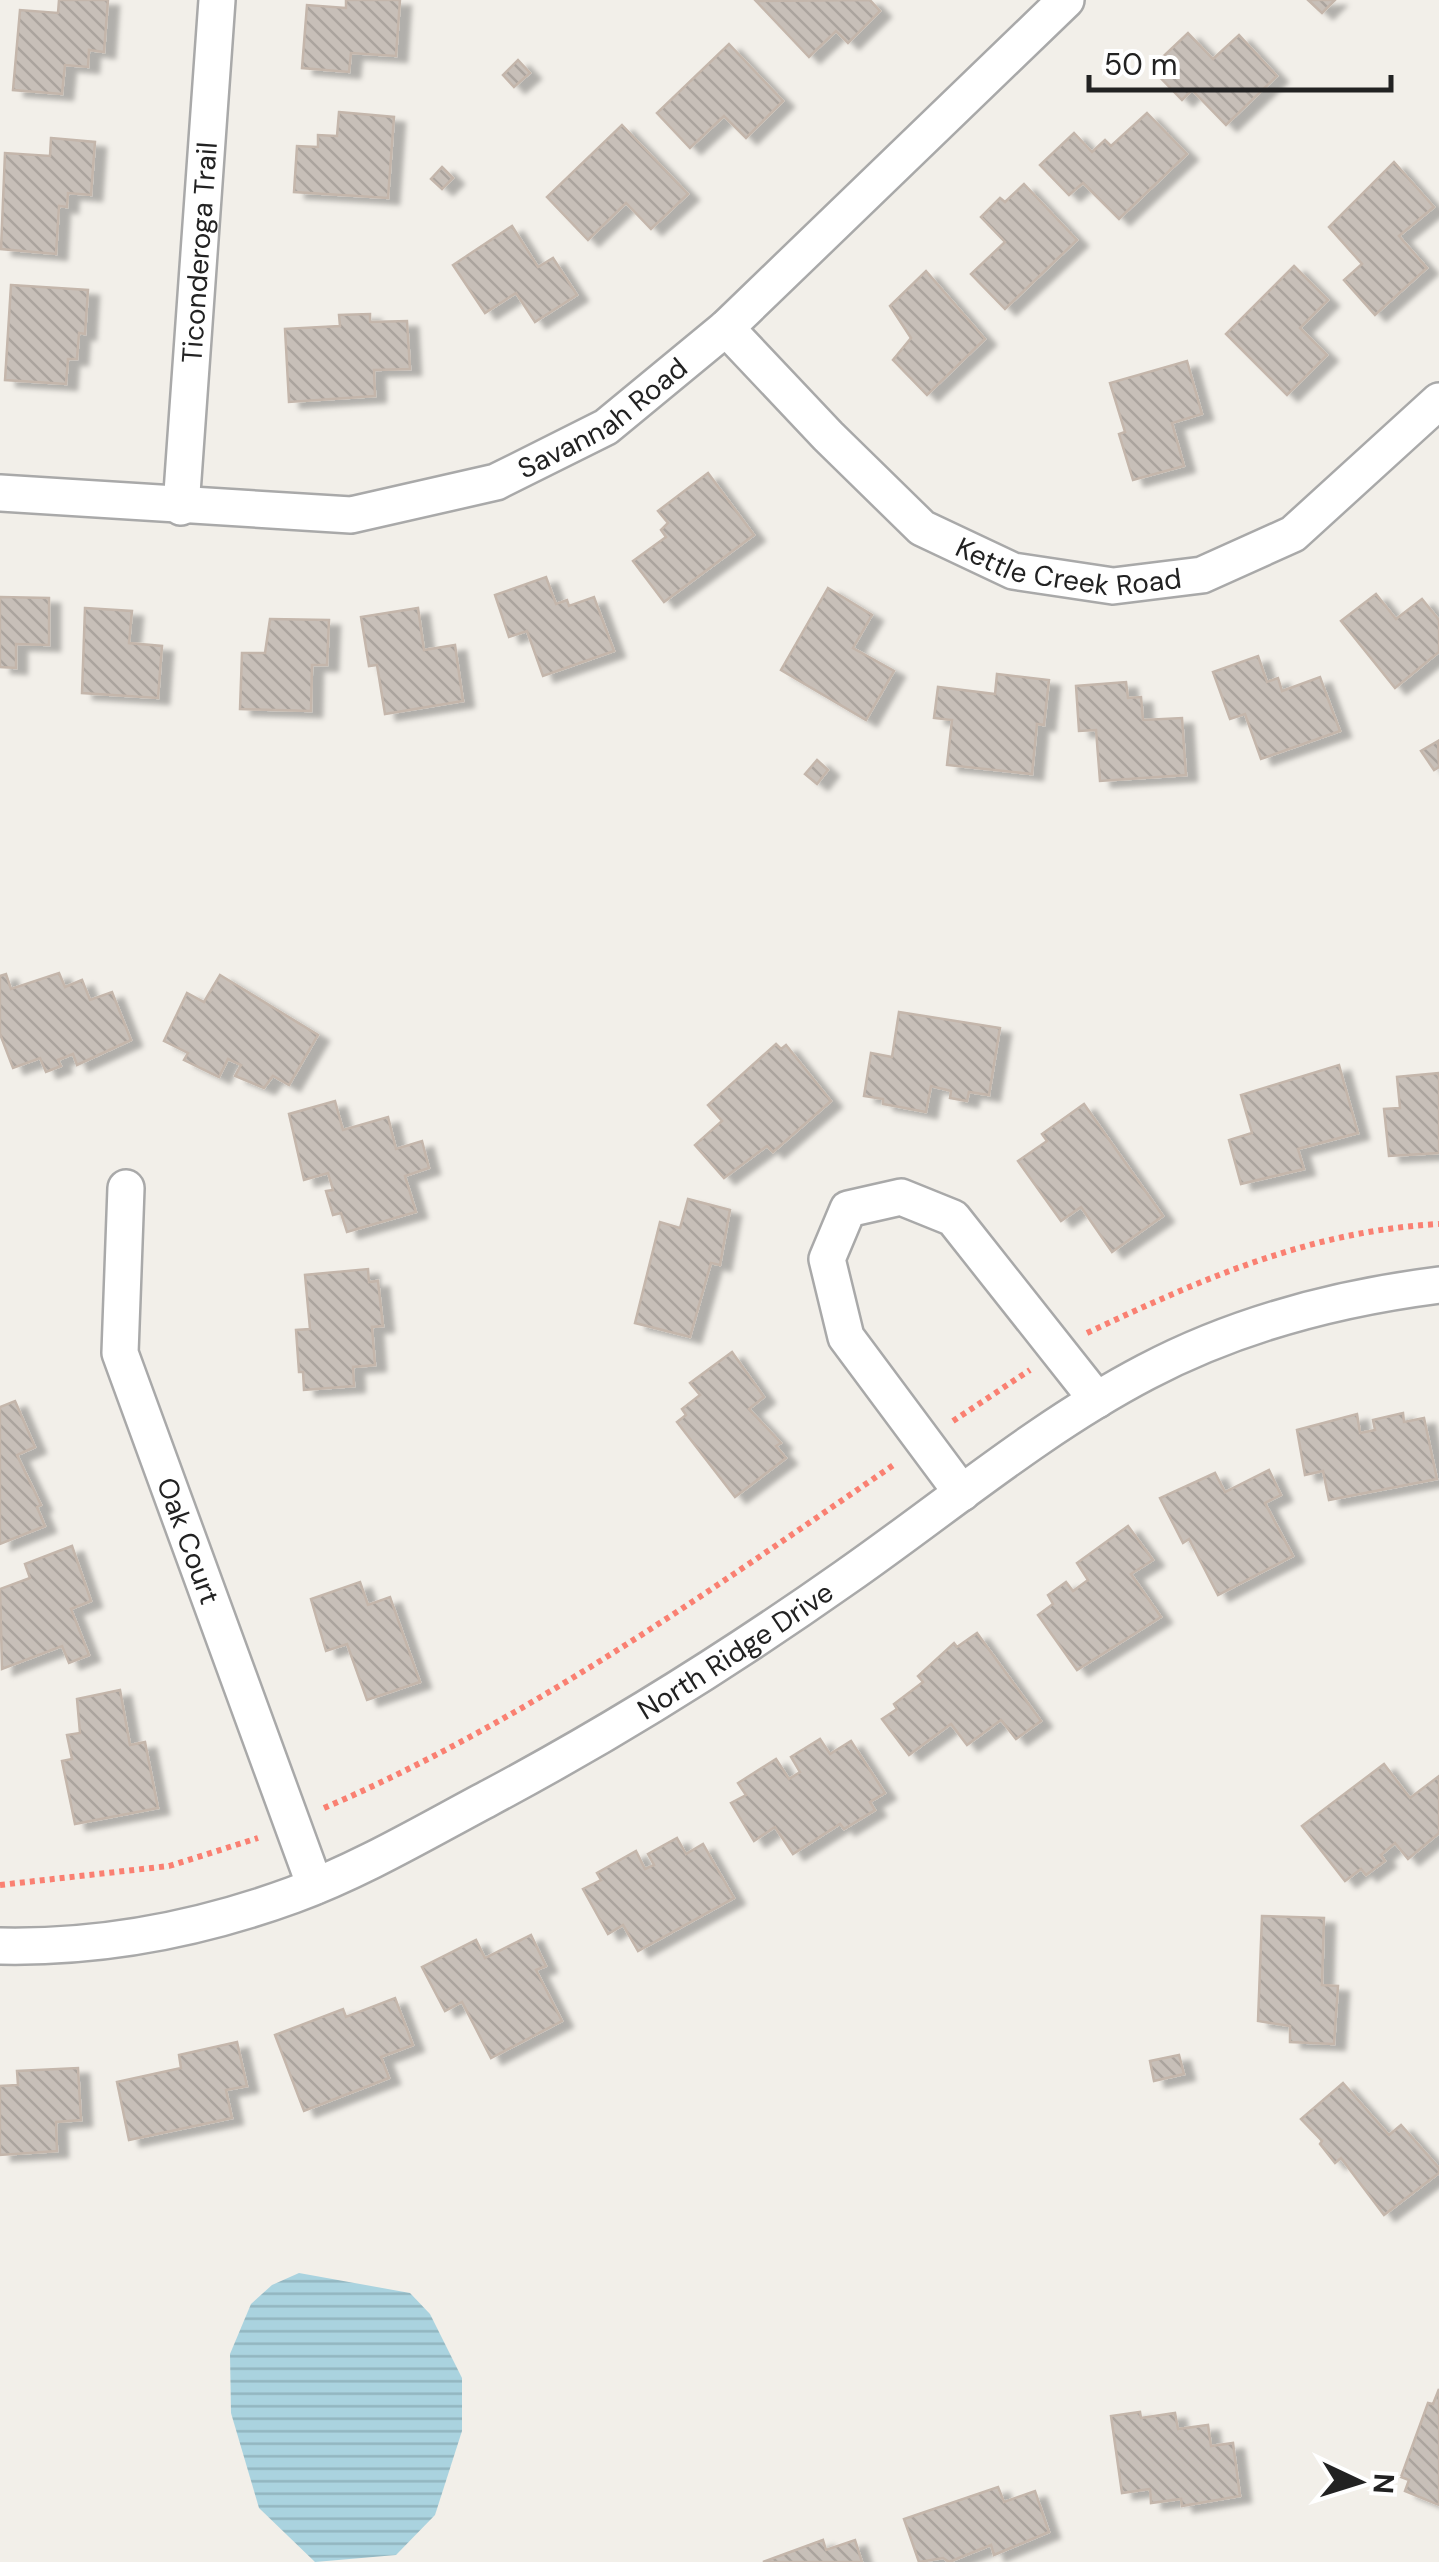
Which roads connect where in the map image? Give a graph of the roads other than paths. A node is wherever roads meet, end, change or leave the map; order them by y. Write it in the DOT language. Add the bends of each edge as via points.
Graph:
graph roads {
  1 [pos="218,0"];
  2 [pos="1066,0"];
  3 [pos="726,328"];
  4 [pos="1439,401"];
  5 [pos="0,494"];
  6 [pos="181,506"];
  7 [pos="126,1188"];
  8 [pos="1439,1285"];
  9 [pos="1097,1400"];
  10 [pos="962,1494"];
  11 [pos="315,1886"];
  12 [pos="0,1946"];
  1 -- 6 [label="street, Ticonderoga Trail"];
  2 -- 3 [label="street, Savannah Road"];
  3 -- 4 [label="street, Kettle Creek Road" via="922,528 1014,571 1113,586 1202,574 1293,534"];
  3 -- 6 [label="street, Savannah Road" via="606,426 496,482 352,515"];
  5 -- 6 [label="street, Savannah Road"];
  7 -- 11 [label="street, Oak Court" via="120,1353"];
  8 -- 9 [label="street, North Ridge Drive" via="1254,1326"];
  9 -- 10 [label="street, North Ridge Drive"];
  9 -- 10 [label="street" via="953,1218 902,1196 848,1209 828,1259 846,1336"];
  10 -- 11 [label="street, North Ridge Drive" via="688,1684 533,1775"];
  11 -- 12 [label="street, North Ridge Drive" via="185,1926"];
}
